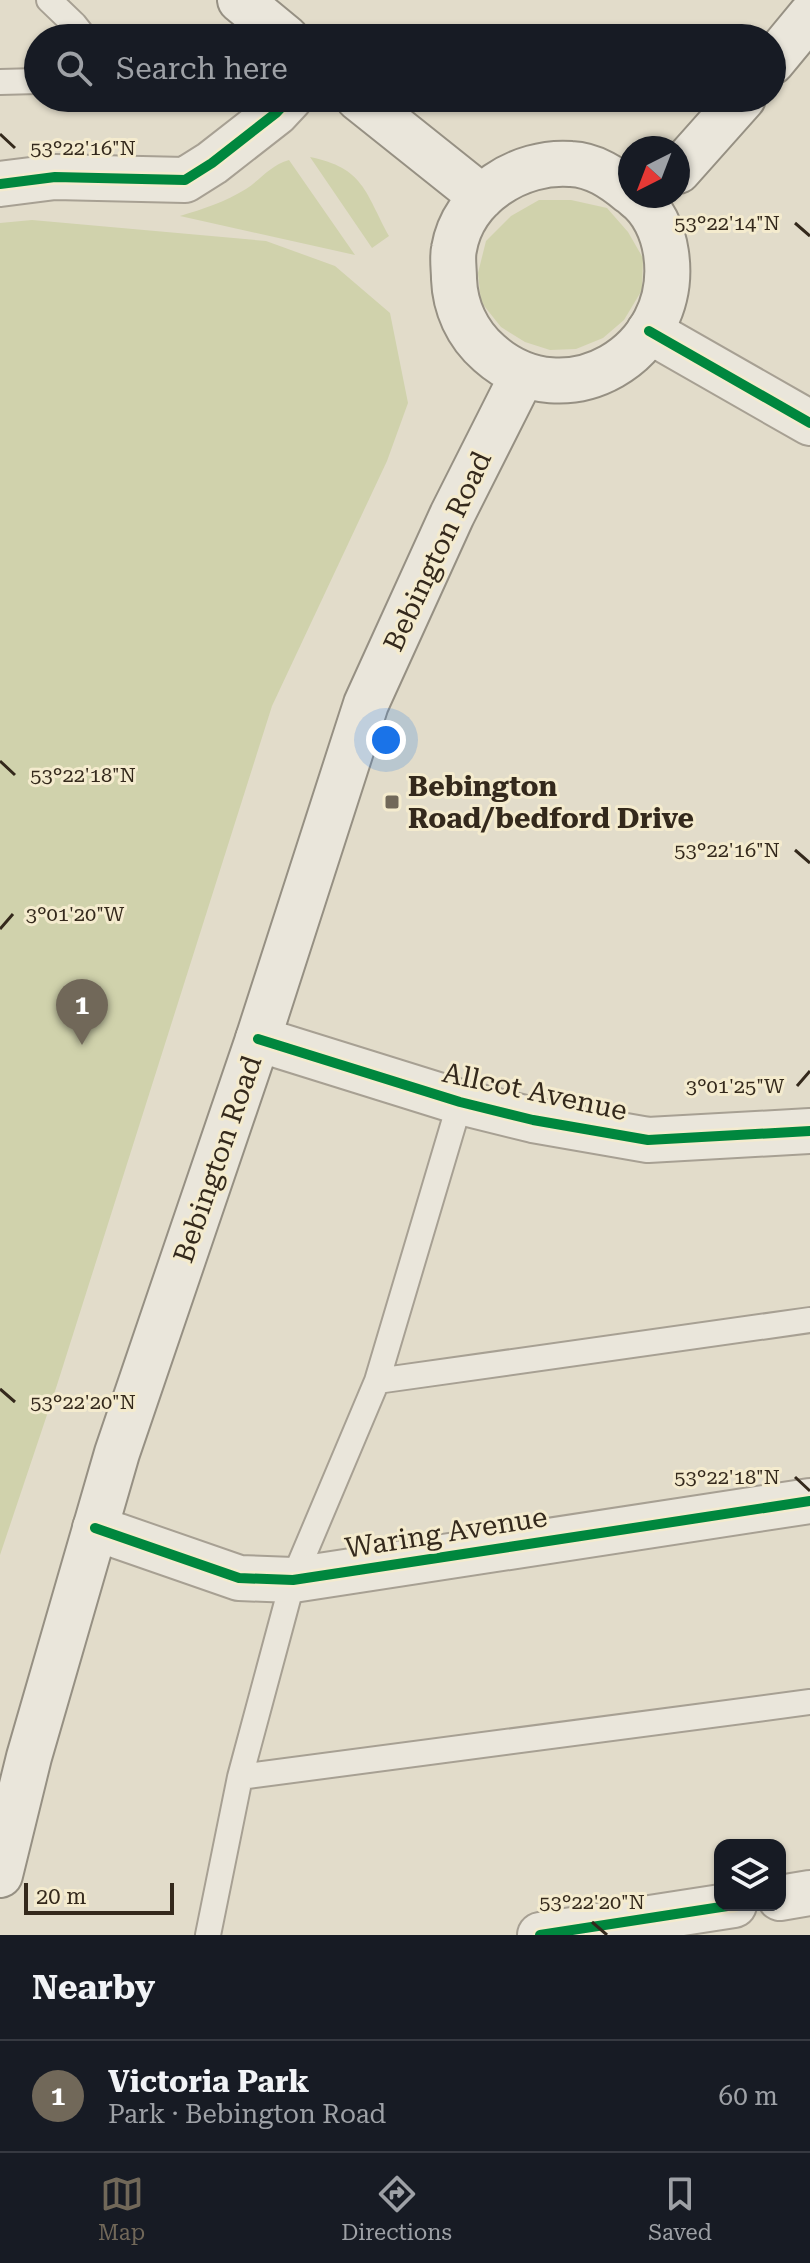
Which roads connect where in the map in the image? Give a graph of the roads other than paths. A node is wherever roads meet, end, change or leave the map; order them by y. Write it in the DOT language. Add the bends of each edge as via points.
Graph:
graph roads {
  1 [pos="49,0"];
  2 [pos="240,0"];
  3 [pos="810,16"];
  4 [pos="74,24"];
  5 [pos="269,24"];
  6 [pos="786,45"];
  7 [pos="24,81"];
  8 [pos="0,82"];
  9 [pos="277,112"];
  10 [pos="376,112"];
  11 [pos="731,112"];
  12 [pos="690,158"];
  13 [pos="618,181"];
  14 [pos="0,184"];
  15 [pos="482,197"];
  16 [pos="648,208"];
  17 [pos="649,331"];
  18 [pos="523,374"];
  19 [pos="810,423"];
  20 [pos="258,1039"];
  21 [pos="460,1102"];
  22 [pos="810,1131"];
  23 [pos="810,1320"];
  24 [pos="377,1381"];
  25 [pos="810,1501"];
  26 [pos="95,1528"];
  27 [pos="293,1580"];
  28 [pos="810,1702"];
  29 [pos="240,1777"];
  30 [pos="0,1875"];
  31 [pos="810,1893"];
  32 [pos="786,1897"];
  33 [pos="714,1908"];
  34 [pos="208,1935"];
  35 [pos="540,1935"];
  1 -- 4 [label="lane"];
  2 -- 5 [label="main road"];
  3 -- 6 [label="main road"];
  7 -- 8 [label="lane"];
  9 -- 14 [label="main road" via="185,180 55,177"];
  10 -- 15 [label="main road"];
  11 -- 12 [label="main road"];
  13 -- 15 [label="main road" via="571,164 522,169"];
  15 -- 18 [label="main road" via="468,213 454,248 455,301 471,335 490,355"];
  16 -- 17 [label="main road" via="664,238 669,275 662,312"];
  17 -- 18 [label="main road" via="613,367 586,377 549,380"];
  17 -- 19 [label="main road"];
  18 -- 20 [label="main road, Bebington Road" via="366,704"];
  20 -- 21 [label="main road, Allcot Avenue"];
  20 -- 26 [label="main road, Bebington Road"];
  21 -- 22 [label="main road, Allcot Avenue" via="648,1140"];
  21 -- 24 [label="lane"];
  23 -- 24 [label="lane"];
  24 -- 27 [label="lane"];
  25 -- 27 [label="main road, Waring Avenue"];
  26 -- 27 [label="main road, Waring Avenue" via="239,1578"];
  26 -- 30 [label="main road, Bebington Road"];
  27 -- 29 [label="lane"];
  28 -- 29 [label="lane"];
  29 -- 34 [label="lane"];
  31 -- 32 [label="main road"];
  33 -- 35 [label="main road"];
}
